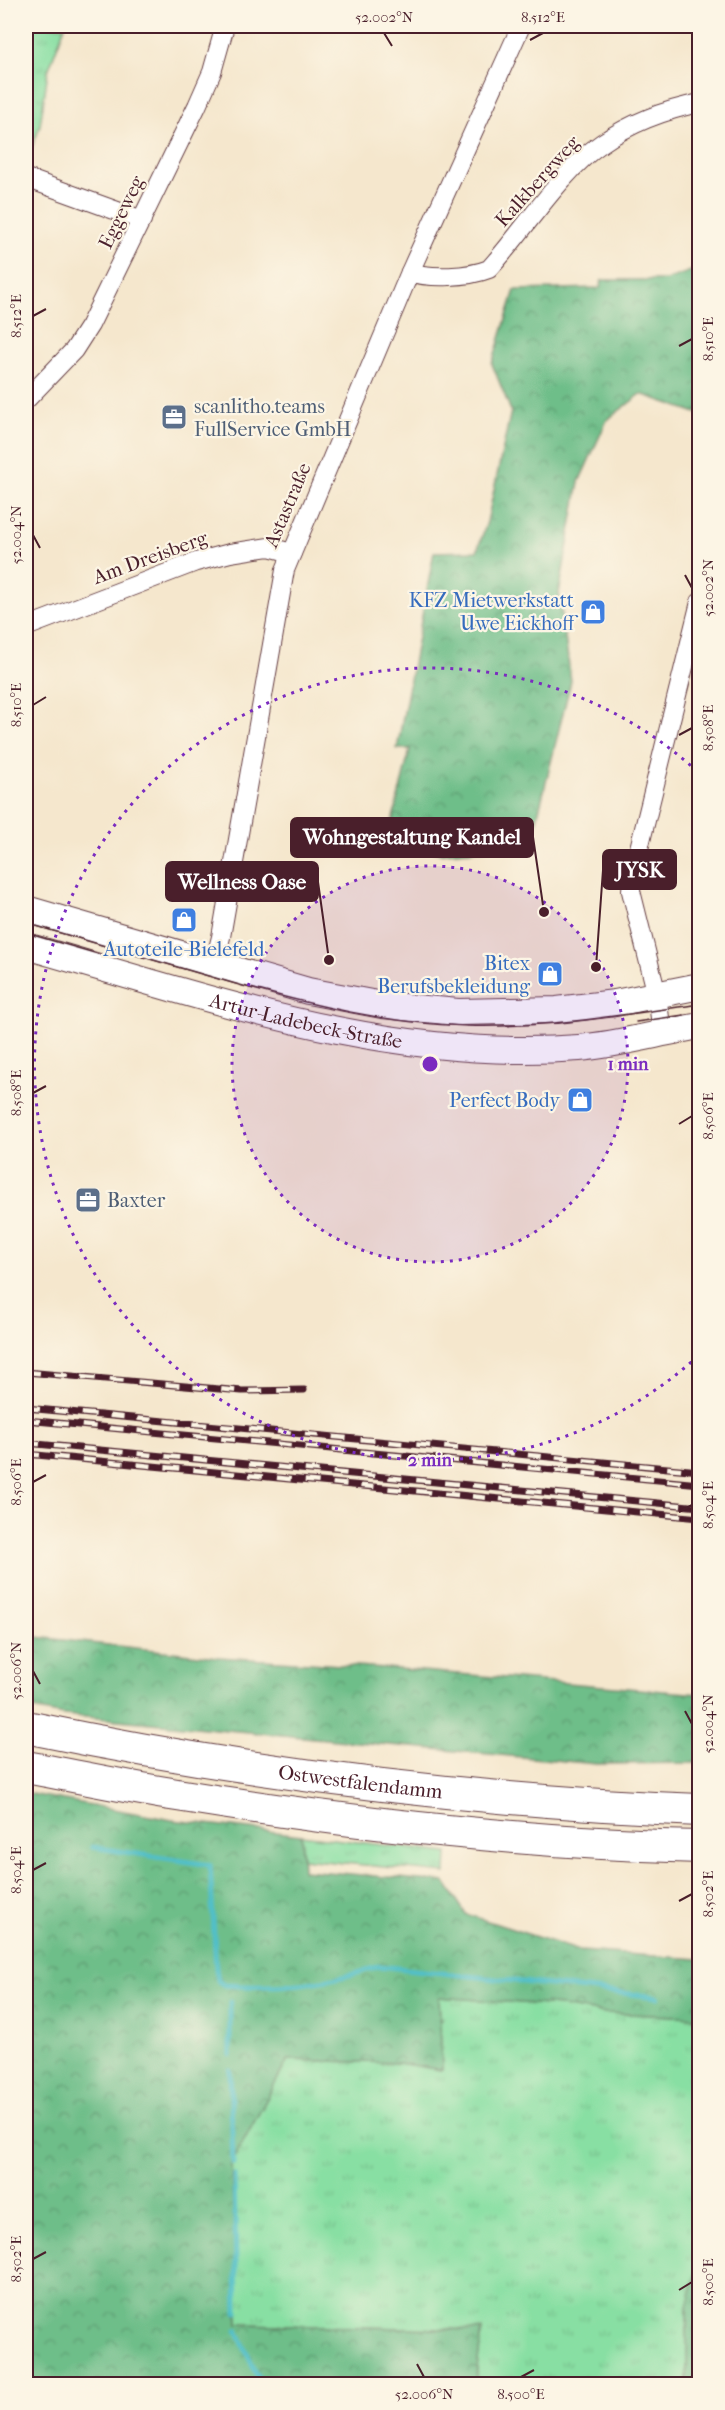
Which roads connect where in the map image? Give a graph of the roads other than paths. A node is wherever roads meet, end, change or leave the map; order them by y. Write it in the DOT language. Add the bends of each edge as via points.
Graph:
graph roads {
  1 [pos="225,26"];
  2 [pos="521,26"];
  3 [pos="699,103"];
  4 [pos="26,178"];
  5 [pos="142,220"];
  6 [pos="410,272"];
  7 [pos="26,400"];
  8 [pos="292,553"];
  9 [pos="699,602"];
  10 [pos="26,627"];
  11 [pos="26,909"];
  12 [pos="26,946"];
  13 [pos="214,964"];
  14 [pos="699,986"];
  15 [pos="657,995"];
  16 [pos="699,1026"];
  17 [pos="663,1033"];
  18 [pos="26,1727"];
  19 [pos="108,1744"];
  20 [pos="26,1767"];
  21 [pos="699,1790"];
  22 [pos="699,1810"];
  23 [pos="699,1848"];
  1 -- 5 [label="street, Eggeweg" via="212,72"];
  2 -- 6 [label="street, Astastraße"];
  3 -- 6 [label="street, Kalkbergweg" via="642,121 601,143 570,172 489,269 476,274"];
  4 -- 5 [label="street"];
  5 -- 7 [label="street, Eggeweg" via="82,340"];
  6 -- 8 [label="street, Astastraße"];
  8 -- 10 [label="street, Am Dreisberg" via="269,546 196,562"];
  8 -- 13 [label="street, Astastraße" via="279,599"];
  9 -- 15 [label="street" via="632,877 634,906"];
  11 -- 13 [label="street, Artur-Ladebeck-Straße"];
  12 -- 17 [label="street, Artur-Ladebeck-Straße" via="301,1023 392,1040 518,1050 610,1044"];
  13 -- 15 [label="street, Artur-Ladebeck-Straße" via="344,999 458,1012 557,1010"];
  14 -- 15 [label="street, Artur-Ladebeck-Straße"];
  15 -- 17 [label="street"];
  16 -- 17 [label="street, Artur-Ladebeck-Straße"];
  18 -- 19 [label="highway, Ostwestfalendamm"];
  19 -- 21 [label="highway" via="189,1746 507,1785"];
  19 -- 22 [label="highway, Ostwestfalendamm" via="376,1786"];
  20 -- 23 [label="highway, Ostwestfalendamm" via="177,1795 381,1823 502,1836"];
}
